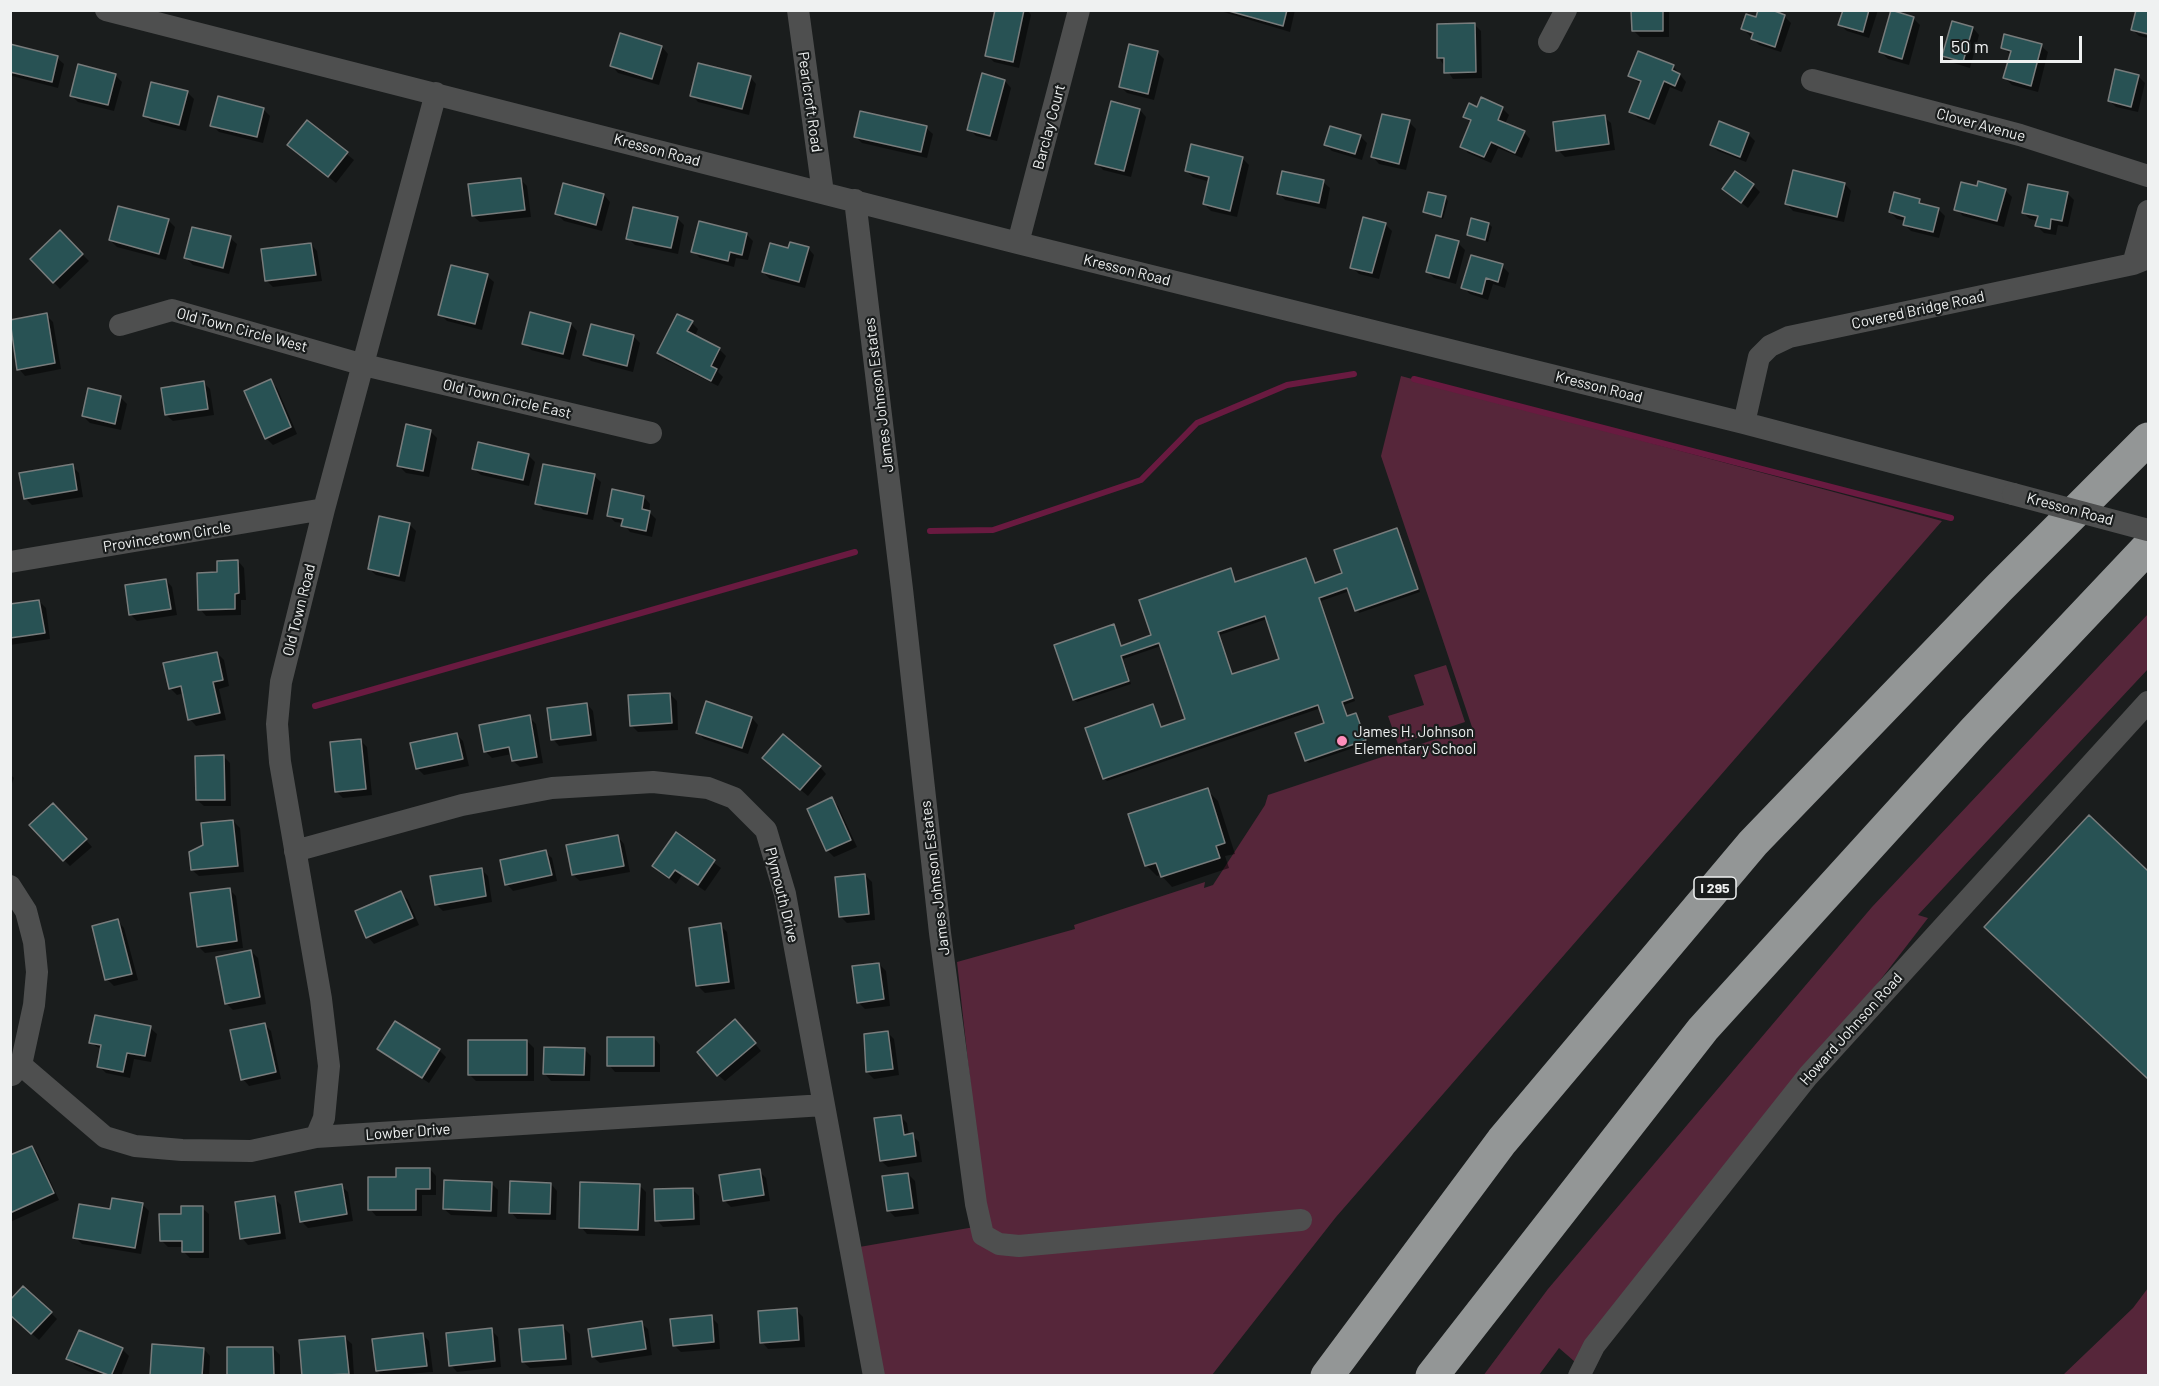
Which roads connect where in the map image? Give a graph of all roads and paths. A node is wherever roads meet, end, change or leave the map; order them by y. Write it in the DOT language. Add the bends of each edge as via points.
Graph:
graph roads {
  1 [pos="106,10"];
  2 [pos="798,10"];
  3 [pos="1079,10"];
  4 [pos="1566,10"];
  5 [pos="1549,42"];
  6 [pos="1812,80"];
  7 [pos="436,93"];
  8 [pos="2148,176"];
  9 [pos="823,193"];
  10 [pos="855,201"];
  11 [pos="2148,211"];
  12 [pos="1018,243"];
  13 [pos="2140,261"];
  14 [pos="120,325"];
  15 [pos="364,365"];
  16 [pos="1744,423"];
  17 [pos="651,433"];
  18 [pos="2148,440"];
  19 [pos="324,509"];
  20 [pos="2148,530"];
  21 [pos="2148,547"];
  22 [pos="10,562"];
  23 [pos="2148,702"];
  24 [pos="295,851"];
  25 [pos="10,886"];
  26 [pos="16,1071"];
  27 [pos="824,1105"];
  28 [pos="316,1137"];
  29 [pos="1301,1220"];
  30 [pos="874,1376"];
  31 [pos="1327,1376"];
  32 [pos="1432,1376"];
  33 [pos="1579,1376"];
  1 -- 7 [label="street, Kresson Road"];
  2 -- 9 [label="street, Pearlcroft Road"];
  3 -- 12 [label="street, Barclay Court"];
  4 -- 5 [label="street"];
  6 -- 8 [label="street, Clover Avenue" via="2020,135"];
  7 -- 9 [label="street, Kresson Road"];
  7 -- 15 [label="street, Old Town Road"];
  9 -- 10 [label="street, Kresson Road"];
  10 -- 12 [label="street, Kresson Road"];
  10 -- 29 [label="street, James Johnson Estates" via="940,933 983,1235 999,1244 1019,1246"];
  11 -- 13 [label="street"];
  12 -- 16 [label="street, Kresson Road"];
  13 -- 16 [label="street, Covered Bridge Road" via="1789,337 1770,346 1759,357"];
  14 -- 15 [label="street, Old Town Circle West" via="172,310"];
  15 -- 17 [label="street, Old Town Circle East"];
  15 -- 19 [label="street, Old Town Road"];
  16 -- 20 [label="street, Kresson Road, bridge"];
  18 -- 31 [label="highway, I 295" via="1999,588 1754,843 1502,1142"];
  19 -- 22 [label="street, Provincetown Circle"];
  19 -- 24 [label="street, Old Town Road" via="281,682 277,724"];
  21 -- 32 [label="highway" via="1974,731 1703,1029"];
  23 -- 33 [label="street, Howard Johnson Road" via="1808,1076 1594,1346"];
  24 -- 27 [label="street, Plymouth Drive" via="462,805 552,788 653,782 708,788 734,798 766,830 785,894"];
  24 -- 28 [label="street, Old Town Road" via="329,1066 324,1118"];
  25 -- 26 [label="street" via="26,911 37,972 34,1005"];
  26 -- 28 [label="street, Lowber Drive" via="105,1137 135,1146 251,1151"];
  27 -- 28 [label="street, Lowber Drive"];
  27 -- 30 [label="street, Plymouth Drive"];
}
